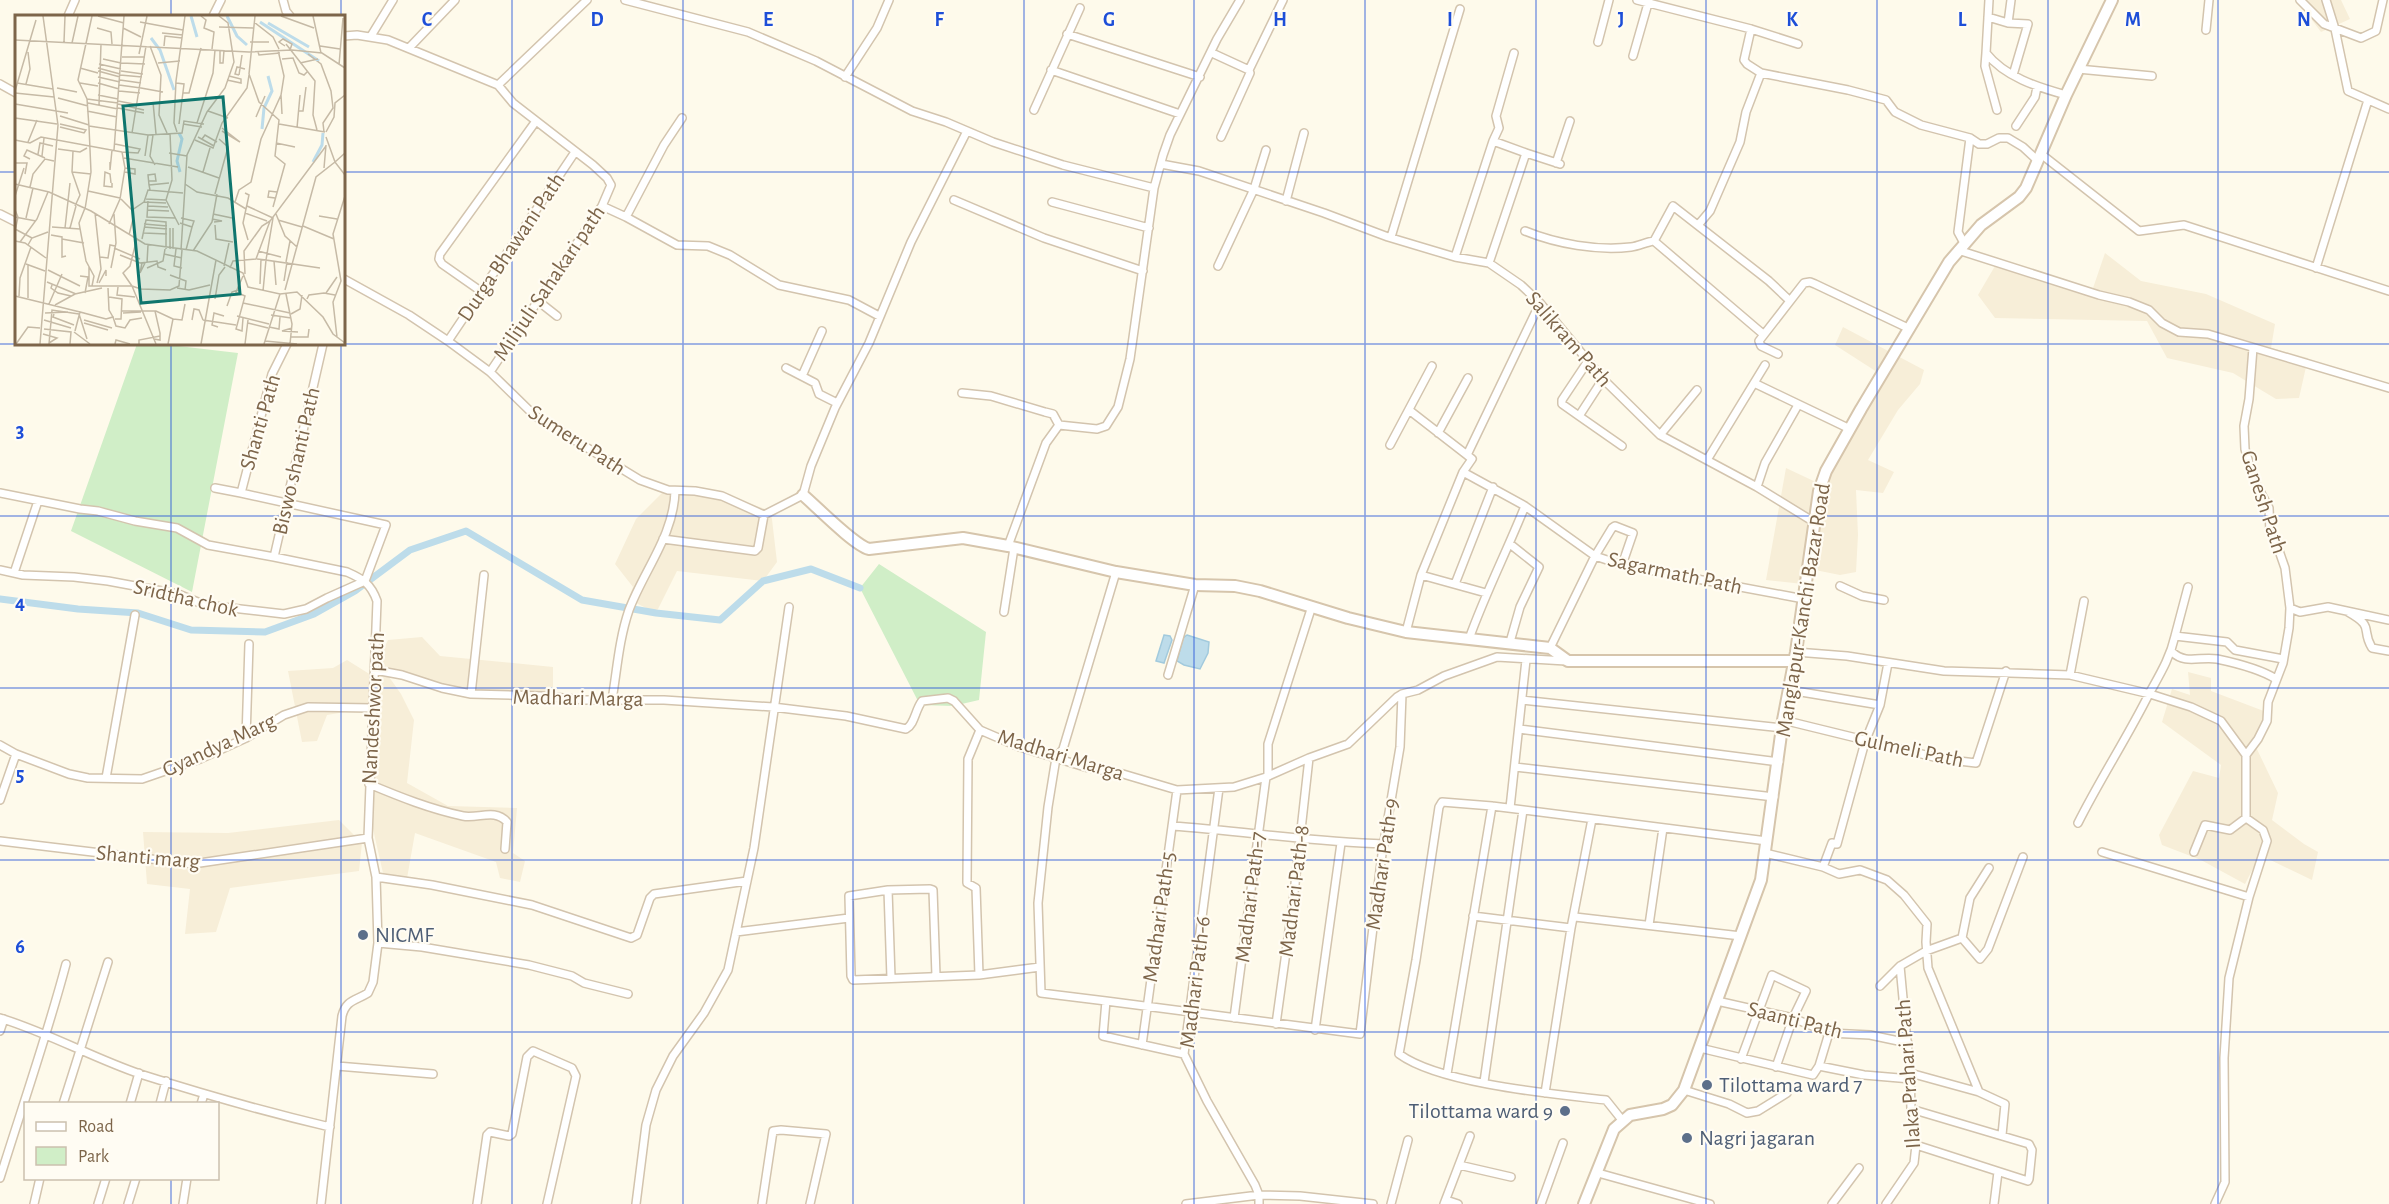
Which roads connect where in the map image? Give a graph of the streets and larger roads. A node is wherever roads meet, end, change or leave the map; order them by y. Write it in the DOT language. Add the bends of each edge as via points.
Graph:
graph roads {
  1 [pos="75,0"];
  2 [pos="221,0"];
  3 [pos="283,0"];
  4 [pos="393,0"];
  5 [pos="455,0"];
  6 [pos="587,0"];
  7 [pos="626,0"];
  8 [pos="889,0"];
  9 [pos="1240,0"];
  10 [pos="1283,0"];
  11 [pos="1609,0"];
  12 [pos="1637,0"];
  13 [pos="1989,0"];
  14 [pos="2011,0"];
  15 [pos="2112,0"];
  16 [pos="2209,0"];
  17 [pos="2300,0"];
  18 [pos="2326,0"];
  19 [pos="2383,0"];
  20 [pos="1648,2"];
  21 [pos="1080,8"];
  22 [pos="1460,9"];
  23 [pos="68,15"];
  24 [pos="214,15"];
  25 [pos="289,15"];
  26 [pos="1988,17"];
  27 [pos="2008,23"];
  28 [pos="1751,29"];
  29 [pos="2335,29"];
  30 [pos="2206,30"];
  31 [pos="1067,34"];
  32 [pos="345,36"];
  33 [pos="371,36"];
  34 [pos="1598,42"];
  35 [pos="1798,44"];
  36 [pos="409,48"];
  37 [pos="1212,53"];
  38 [pos="1514,53"];
  39 [pos="1986,53"];
  40 [pos="1633,56"];
  41 [pos="2079,69"];
  42 [pos="1051,70"];
  43 [pos="1249,70"];
  44 [pos="1761,73"];
  45 [pos="2013,75"];
  46 [pos="2152,76"];
  47 [pos="845,77"];
  48 [pos="1200,77"];
  49 [pos="0,84"];
  50 [pos="498,85"];
  51 [pos="2037,87"];
  52 [pos="15,92"];
  53 [pos="2066,95"];
  54 [pos="2368,100"];
  55 [pos="2389,109"];
  56 [pos="1034,110"];
  57 [pos="1997,110"];
  58 [pos="1180,114"];
  59 [pos="682,118"];
  60 [pos="536,121"];
  61 [pos="1570,121"];
  62 [pos="2016,126"];
  63 [pos="967,131"];
  64 [pos="1304,133"];
  65 [pos="1221,137"];
  66 [pos="1970,138"];
  67 [pos="1493,141"];
  68 [pos="1266,150"];
  69 [pos="575,152"];
  70 [pos="1526,153"];
  71 [pos="2039,158"];
  72 [pos="1161,164"];
  73 [pos="1154,188"];
  74 [pos="1254,189"];
  75 [pos="954,200"];
  76 [pos="1286,201"];
  77 [pos="1052,202"];
  78 [pos="602,206"];
  79 [pos="0,214"];
  80 [pos="626,217"];
  81 [pos="15,222"];
  82 [pos="1699,224"];
  83 [pos="1149,228"];
  84 [pos="1525,231"];
  85 [pos="1391,237"];
  86 [pos="1654,241"];
  87 [pos="1961,246"];
  88 [pos="1455,257"];
  89 [pos="1489,263"];
  90 [pos="1218,266"];
  91 [pos="2316,268"];
  92 [pos="1143,271"];
  93 [pos="345,280"];
  94 [pos="2389,291"];
  95 [pos="482,292"];
  96 [pos="1789,300"];
  97 [pos="538,301"];
  98 [pos="1540,303"];
  99 [pos="557,316"];
  100 [pos="879,316"];
  101 [pos="1910,329"];
  102 [pos="822,332"];
  103 [pos="1763,334"];
  104 [pos="448,341"];
  105 [pos="286,345"];
  106 [pos="323,345"];
  107 [pos="2253,348"];
  108 [pos="1778,354"];
  109 [pos="1588,361"];
  110 [pos="1765,365"];
  111 [pos="1432,366"];
  112 [pos="786,369"];
  113 [pos="490,372"];
  114 [pos="802,376"];
  115 [pos="1468,378"];
  116 [pos="1603,379"];
  117 [pos="1754,383"];
  118 [pos="2389,388"];
  119 [pos="1696,390"];
  120 [pos="962,393"];
  121 [pos="837,403"];
  122 [pos="1798,405"];
  123 [pos="1409,410"];
  124 [pos="1579,416"];
  125 [pos="1059,424"];
  126 [pos="1850,429"];
  127 [pos="1438,433"];
  128 [pos="1660,435"];
  129 [pos="1390,445"];
  130 [pos="1622,446"];
  131 [pos="1467,455"];
  132 [pos="1707,460"];
  133 [pos="1463,472"];
  134 [pos="1757,487"];
  135 [pos="214,488"];
  136 [pos="1493,488"];
  137 [pos="675,491"];
  138 [pos="0,493"];
  139 [pos="241,493"];
  140 [pos="803,495"];
  141 [pos="38,501"];
  142 [pos="286,501"];
  143 [pos="1525,507"];
  144 [pos="764,515"];
  145 [pos="1814,522"];
  146 [pos="663,540"];
  147 [pos="1510,544"];
  148 [pos="1011,547"];
  149 [pos="1595,556"];
  150 [pos="274,557"];
  151 [pos="1622,565"];
  152 [pos="0,570"];
  153 [pos="1116,572"];
  154 [pos="14,573"];
  155 [pos="484,575"];
  156 [pos="1421,575"];
  157 [pos="365,581"];
  158 [pos="1455,584"];
  159 [pos="1195,585"];
  160 [pos="1840,586"];
  161 [pos="2188,587"];
  162 [pos="1486,593"];
  163 [pos="1804,599"];
  164 [pos="1884,600"];
  165 [pos="2084,601"];
  166 [pos="1312,606"];
  167 [pos="789,607"];
  168 [pos="2290,608"];
  169 [pos="2343,609"];
  170 [pos="1004,612"];
  171 [pos="135,615"];
  172 [pos="2389,620"];
  173 [pos="1406,632"];
  174 [pos="2175,636"];
  175 [pos="1469,639"];
  176 [pos="1510,642"];
  177 [pos="249,644"];
  178 [pos="1550,648"];
  179 [pos="2389,651"];
  180 [pos="2172,652"];
  181 [pos="1795,657"];
  182 [pos="2283,659"];
  183 [pos="1526,660"];
  184 [pos="1568,661"];
  185 [pos="1888,663"];
  186 [pos="375,670"];
  187 [pos="2006,671"];
  188 [pos="1168,675"];
  189 [pos="2070,675"];
  190 [pos="2276,679"];
  191 [pos="1789,690"];
  192 [pos="471,694"];
  193 [pos="1402,694"];
  194 [pos="2150,694"];
  195 [pos="612,700"];
  196 [pos="1522,700"];
  197 [pos="1880,705"];
  198 [pos="773,707"];
  199 [pos="372,708"];
  200 [pos="1783,724"];
  201 [pos="1519,729"];
  202 [pos="980,730"];
  203 [pos="246,738"];
  204 [pos="1865,742"];
  205 [pos="0,745"];
  206 [pos="16,754"];
  207 [pos="2246,755"];
  208 [pos="1056,758"];
  209 [pos="1309,758"];
  210 [pos="1779,762"];
  211 [pos="1515,767"];
  212 [pos="1267,776"];
  213 [pos="106,778"];
  214 [pos="369,784"];
  215 [pos="1219,788"];
  216 [pos="1177,790"];
  217 [pos="1774,796"];
  218 [pos="0,800"];
  219 [pos="1492,806"];
  220 [pos="1510,808"];
  221 [pos="1523,810"];
  222 [pos="2247,818"];
  223 [pos="1592,819"];
  224 [pos="2078,823"];
  225 [pos="1173,826"];
  226 [pos="1663,828"];
  227 [pos="1215,830"];
  228 [pos="1258,833"];
  229 [pos="1300,837"];
  230 [pos="368,838"];
  231 [pos="0,840"];
  232 [pos="1341,843"];
  233 [pos="1384,844"];
  234 [pos="1766,847"];
  235 [pos="505,849"];
  236 [pos="2102,852"];
  237 [pos="2194,852"];
  238 [pos="2023,857"];
  239 [pos="1823,867"];
  240 [pos="1989,868"];
  241 [pos="376,877"];
  242 [pos="747,881"];
  243 [pos="888,890"];
  244 [pos="2249,897"];
  245 [pos="1473,916"];
  246 [pos="1575,917"];
  247 [pos="849,918"];
  248 [pos="1508,919"];
  249 [pos="1649,925"];
  250 [pos="1571,928"];
  251 [pos="736,932"];
  252 [pos="1741,936"];
  253 [pos="1962,938"];
  254 [pos="378,943"];
  255 [pos="1926,951"];
  256 [pos="108,962"];
  257 [pos="66,964"];
  258 [pos="1900,966"];
  259 [pos="1040,967"];
  260 [pos="979,975"];
  261 [pos="936,976"];
  262 [pos="891,978"];
  263 [pos="1880,986"];
  264 [pos="628,994"];
  265 [pos="1106,1001"];
  266 [pos="1718,1001"];
  267 [pos="1147,1007"];
  268 [pos="1759,1010"];
  269 [pos="1188,1013"];
  270 [pos="1234,1018"];
  271 [pos="1793,1018"];
  272 [pos="2,1019"];
  273 [pos="1276,1024"];
  274 [pos="1316,1030"];
  275 [pos="0,1031"];
  276 [pos="1829,1033"];
  277 [pos="48,1034"];
  278 [pos="1908,1043"];
  279 [pos="1142,1045"];
  280 [pos="1700,1048"];
  281 [pos="80,1049"];
  282 [pos="1184,1054"];
  283 [pos="1741,1059"];
  284 [pos="337,1066"];
  285 [pos="1776,1066"];
  286 [pos="1819,1066"];
  287 [pos="139,1073"];
  288 [pos="433,1074"];
  289 [pos="1447,1074"];
  290 [pos="1911,1076"];
  291 [pos="166,1081"];
  292 [pos="1484,1082"];
  293 [pos="1684,1090"];
  294 [pos="1979,1092"];
  295 [pos="1545,1093"];
  296 [pos="1787,1093"];
  297 [pos="204,1094"];
  298 [pos="64,1102"];
  299 [pos="131,1102"];
  300 [pos="161,1102"];
  301 [pos="202,1102"];
  302 [pos="1911,1109"];
  303 [pos="1622,1120"];
  304 [pos="330,1127"];
  305 [pos="2002,1135"];
  306 [pos="1470,1136"];
  307 [pos="1408,1140"];
  308 [pos="1563,1143"];
  309 [pos="1916,1145"];
  310 [pos="1459,1164"];
  311 [pos="1859,1168"];
  312 [pos="1998,1172"];
  313 [pos="1598,1173"];
  314 [pos="1511,1177"];
  315 [pos="0,1179"];
  316 [pos="40,1180"];
  317 [pos="106,1180"];
  318 [pos="136,1180"];
  319 [pos="187,1180"];
  320 [pos="1259,1195"];
  321 [pos="1445,1202"];
  322 [pos="34,1204"];
  323 [pos="98,1204"];
  324 [pos="128,1204"];
  325 [pos="183,1204"];
  326 [pos="321,1204"];
  327 [pos="477,1204"];
  328 [pos="547,1204"];
  329 [pos="636,1204"];
  330 [pos="762,1204"];
  331 [pos="810,1204"];
  332 [pos="1186,1204"];
  333 [pos="1259,1204"];
  334 [pos="1373,1204"];
  335 [pos="1391,1204"];
  336 [pos="1458,1204"];
  337 [pos="1541,1204"];
  338 [pos="1584,1204"];
  339 [pos="1710,1204"];
  340 [pos="1832,1204"];
  341 [pos="1886,1204"];
  342 [pos="1994,1204"];
  343 [pos="2215,1204"];
  1 -- 23 [label="street"];
  2 -- 24 [label="street"];
  3 -- 25 [label="street"];
  4 -- 33 [label="street"];
  5 -- 36 [label="street"];
  6 -- 50 [label="street"];
  7 -- 47 [label="street" via="748,32"];
  8 -- 47 [label="street" via="877,28"];
  9 -- 37 [label="street"];
  10 -- 43 [label="street"];
  11 -- 34 [label="street"];
  12 -- 20 [label="street"];
  13 -- 26 [label="street"];
  14 -- 27 [label="street"];
  15 -- 41 [label="street, Manglapur-Kanchi Bazar Road"];
  16 -- 30 [label="street"];
  17 -- 29 [label="street" via="2324,24"];
  18 -- 29 [label="street"];
  19 -- 29 [label="street" via="2376,31 2361,38"];
  20 -- 28 [label="street"];
  20 -- 40 [label="street"];
  21 -- 31 [label="street"];
  22 -- 85 [label="street"];
  26 -- 27 [label="street"];
  26 -- 39 [label="street"];
  27 -- 45 [label="street" via="2028,24"];
  28 -- 35 [label="street"];
  28 -- 44 [label="street" via="1744,60"];
  29 -- 54 [label="street" via="2348,91"];
  31 -- 42 [label="street"];
  31 -- 48 [label="street"];
  32 -- 33 [label="street"];
  33 -- 36 [label="street"];
  36 -- 50 [label="street"];
  37 -- 43 [label="street"];
  37 -- 48 [label="street"];
  38 -- 67 [label="street"];
  39 -- 45 [label="street" via="1994,64"];
  39 -- 57 [label="street" via="1985,66"];
  41 -- 46 [label="street"];
  41 -- 53 [label="street, Manglapur-Kanchi Bazar Road"];
  42 -- 56 [label="street"];
  42 -- 58 [label="street"];
  43 -- 65 [label="street"];
  44 -- 66 [label="street" via="1886,100 1894,112 1921,125"];
  44 -- 82 [label="street" via="1740,142 1710,211"];
  45 -- 51 [label="street"];
  47 -- 63 [label="street" via="912,111"];
  48 -- 58 [label="street"];
  49 -- 52 [label="street"];
  50 -- 60 [label="street"];
  51 -- 53 [label="street"];
  51 -- 62 [label="street"];
  53 -- 71 [label="street, Manglapur-Kanchi Bazar Road"];
  54 -- 55 [label="street"];
  54 -- 91 [label="street"];
  58 -- 72 [label="street"];
  59 -- 80 [label="street"];
  60 -- 69 [label="street"];
  60 -- 95 [label="street" via="440,254 442,264"];
  61 -- 70 [label="street" via="1558,163"];
  63 -- 73 [label="street" via="1027,154"];
  63 -- 100 [label="street"];
  64 -- 76 [label="street"];
  66 -- 71 [label="street" via="1988,144 2008,138"];
  66 -- 87 [label="street" via="1958,231"];
  67 -- 70 [label="street"];
  67 -- 88 [label="street"];
  68 -- 74 [label="street"];
  69 -- 78 [label="street, Milijuli Sahakari path" via="611,184"];
  69 -- 95 [label="street, Durga Bhawani Path"];
  70 -- 89 [label="street"];
  71 -- 87 [label="street, Manglapur-Kanchi Bazar Road" via="2019,197 1980,225"];
  71 -- 91 [label="street" via="2139,231 2184,225"];
  72 -- 73 [label="street"];
  72 -- 74 [label="street, Salikram Path" via="1199,171"];
  73 -- 83 [label="street"];
  74 -- 76 [label="street, Salikram Path"];
  74 -- 90 [label="street"];
  75 -- 92 [label="street" via="1044,238"];
  76 -- 85 [label="street, Salikram Path"];
  77 -- 83 [label="street"];
  78 -- 80 [label="street"];
  78 -- 97 [label="street, Milijuli Sahakari path"];
  79 -- 81 [label="street"];
  80 -- 100 [label="street" via="677,244 708,246 730,255 779,285 849,300"];
  82 -- 86 [label="street" via="1673,206"];
  82 -- 96 [label="street"];
  83 -- 92 [label="street"];
  84 -- 86 [label="street" via="1546,240 1601,247 1633,247"];
  85 -- 88 [label="street, Salikram Path"];
  86 -- 103 [label="street"];
  87 -- 101 [label="street, Manglapur-Kanchi Bazar Road"];
  87 -- 107 [label="street" via="2129,302 2149,310 2179,332 2208,334"];
  88 -- 89 [label="street, Salikram Path"];
  89 -- 98 [label="street, Salikram Path"];
  91 -- 94 [label="street"];
  92 -- 125 [label="street" via="1118,407 1106,426 1097,429"];
  93 -- 104 [label="street, Sumeru Path"];
  95 -- 104 [label="street, Durga Bhawani Path"];
  96 -- 101 [label="street" via="1804,283 1810,282"];
  96 -- 103 [label="street"];
  97 -- 99 [label="street"];
  97 -- 113 [label="street, Milijuli Sahakari path"];
  98 -- 109 [label="street, Salikram Path"];
  98 -- 131 [label="street"];
  100 -- 121 [label="street"];
  101 -- 126 [label="street, Manglapur-Kanchi Bazar Road"];
  102 -- 114 [label="street"];
  103 -- 108 [label="street" via="1761,346"];
  104 -- 113 [label="street, Sumeru Path"];
  105 -- 139 [label="street, Shanti Path" via="272,374"];
  106 -- 142 [label="street, Biswo shanti Path"];
  107 -- 118 [label="street"];
  107 -- 168 [label="street, Ganesh Path" via="2245,449 2254,480 2269,508 2270,532 2285,568"];
  109 -- 116 [label="street, Salikram Path"];
  109 -- 124 [label="street" via="1562,402"];
  110 -- 117 [label="street"];
  111 -- 123 [label="street"];
  112 -- 114 [label="street"];
  113 -- 137 [label="street, Sumeru Path" via="541,421 640,480"];
  114 -- 121 [label="street" via="815,383 821,396"];
  115 -- 127 [label="street"];
  116 -- 124 [label="street"];
  116 -- 128 [label="street, Salikram Path"];
  117 -- 122 [label="street"];
  117 -- 132 [label="street"];
  119 -- 128 [label="street"];
  120 -- 125 [label="street" via="995,396 1053,414"];
  121 -- 140 [label="street"];
  122 -- 126 [label="street"];
  122 -- 134 [label="street" via="1765,462"];
  123 -- 127 [label="street"];
  123 -- 129 [label="street"];
  124 -- 130 [label="street"];
  125 -- 148 [label="street" via="1046,444"];
  126 -- 145 [label="street, Manglapur-Kanchi Bazar Road" via="1824,476"];
  127 -- 131 [label="street"];
  128 -- 132 [label="street, Salikram Path"];
  131 -- 133 [label="street" via="1473,459"];
  132 -- 134 [label="street, Salikram Path"];
  133 -- 136 [label="street, Sagarmath Path"];
  133 -- 156 [label="street"];
  134 -- 145 [label="street, Salikram Path"];
  135 -- 139 [label="street"];
  136 -- 143 [label="street, Sagarmath Path"];
  136 -- 158 [label="street"];
  137 -- 144 [label="street, Sumeru Path" via="722,496"];
  137 -- 146 [label="street"];
  138 -- 141 [label="street"];
  139 -- 142 [label="street, Shanti Path"];
  140 -- 144 [label="street"];
  140 -- 148 [label="street" via="862,548 963,538"];
  141 -- 150 [label="street" via="177,528 208,545"];
  141 -- 154 [label="street"];
  142 -- 150 [label="street, Biswo shanti Path"];
  142 -- 157 [label="street, Shanti Path" via="386,525"];
  143 -- 147 [label="street"];
  143 -- 149 [label="street, Sagarmath Path"];
  144 -- 146 [label="street" via="758,548 754,551"];
  145 -- 163 [label="street, Manglapur-Kanchi Bazar Road"];
  146 -- 195 [label="street" via="622,632"];
  147 -- 162 [label="street"];
  147 -- 176 [label="street" via="1539,567 1520,607"];
  148 -- 153 [label="street"];
  148 -- 170 [label="street"];
  149 -- 151 [label="street, Sagarmath Path"];
  149 -- 151 [label="street" via="1616,526 1633,533"];
  149 -- 178 [label="street"];
  150 -- 157 [label="street, Biswo shanti Path" via="346,572"];
  151 -- 163 [label="street, Sagarmath Path"];
  152 -- 154 [label="street, Sridtha chok"];
  153 -- 159 [label="street"];
  153 -- 208 [label="street" via="1063,749"];
  154 -- 157 [label="street, Sridtha chok" via="108,581 178,594 205,605 284,614 306,609"];
  155 -- 192 [label="street"];
  156 -- 158 [label="street"];
  156 -- 173 [label="street"];
  157 -- 186 [label="street, Nandeshwor path" via="377,601"];
  158 -- 162 [label="street"];
  159 -- 166 [label="street" via="1235,586"];
  159 -- 188 [label="street"];
  160 -- 164 [label="street"];
  161 -- 174 [label="street"];
  162 -- 175 [label="street"];
  163 -- 181 [label="street, Manglapur-Kanchi Bazar Road"];
  165 -- 189 [label="street"];
  166 -- 173 [label="street"];
  166 -- 212 [label="street, Madhari Path-7" via="1268,744"];
  167 -- 198 [label="street"];
  168 -- 169 [label="street" via="2300,612 2328,606"];
  168 -- 182 [label="street, Ganesh Path"];
  169 -- 172 [label="street"];
  169 -- 179 [label="street" via="2362,620 2372,648"];
  171 -- 213 [label="street"];
  173 -- 175 [label="street"];
  174 -- 180 [label="street"];
  174 -- 182 [label="street" via="2227,642 2235,650"];
  175 -- 176 [label="street"];
  176 -- 178 [label="street"];
  177 -- 203 [label="street"];
  178 -- 184 [label="street"];
  180 -- 190 [label="street" via="2195,661 2216,659"];
  180 -- 194 [label="street"];
  181 -- 184 [label="street"];
  181 -- 185 [label="street" via="1847,656"];
  181 -- 191 [label="street, Manglapur-Kanchi Bazar Road"];
  182 -- 190 [label="street, Ganesh Path"];
  183 -- 184 [label="street, Madhari Marga"];
  183 -- 193 [label="street, Madhari Marga" via="1497,657"];
  183 -- 196 [label="street"];
  185 -- 187 [label="street" via="1944,671"];
  185 -- 197 [label="street"];
  186 -- 192 [label="street, Madhari Marga"];
  186 -- 199 [label="street, Nandeshwor path"];
  187 -- 189 [label="street"];
  187 -- 204 [label="street, Gulmeli Path" via="1976,763"];
  189 -- 194 [label="street"];
  190 -- 207 [label="street, Ganesh Path" via="2267,720"];
  191 -- 197 [label="street"];
  191 -- 200 [label="street, Manglapur-Kanchi Bazar Road"];
  192 -- 195 [label="street, Madhari Marga"];
  193 -- 209 [label="street, Madhari Marga" via="1348,744"];
  193 -- 233 [label="street, Madhari Path-9" via="1400,747"];
  194 -- 207 [label="street" via="2221,721"];
  194 -- 224 [label="street"];
  195 -- 198 [label="street, Madhari Marga"];
  196 -- 200 [label="street, Gulmeli Path"];
  196 -- 201 [label="street"];
  197 -- 204 [label="street"];
  198 -- 202 [label="street, Madhari Marga" via="846,716 906,729 922,701 948,698"];
  198 -- 242 [label="street" via="761,808"];
  199 -- 203 [label="street, Gyandya Marg" via="308,707 284,715"];
  199 -- 214 [label="street, Nandeshwor path"];
  200 -- 204 [label="street, Gulmeli Path"];
  200 -- 210 [label="street, Manglapur-Kanchi Bazar Road"];
  201 -- 210 [label="street"];
  201 -- 211 [label="street"];
  202 -- 208 [label="street, Madhari Marga"];
  202 -- 260 [label="street" via="968,759 967,883 976,887"];
  203 -- 213 [label="street, Gyandya Marg" via="142,779"];
  204 -- 239 [label="street" via="1837,844 1832,843"];
  205 -- 206 [label="street, Gyandya Marg"];
  206 -- 213 [label="street, Gyandya Marg" via="69,774"];
  206 -- 218 [label="street"];
  207 -- 222 [label="street"];
  208 -- 216 [label="street, Madhari Marga"];
  208 -- 259 [label="street" via="1038,903"];
  209 -- 212 [label="street, Madhari Marga"];
  209 -- 229 [label="street, Madhari Path-8"];
  210 -- 217 [label="street, Manglapur-Kanchi Bazar Road"];
  211 -- 217 [label="street"];
  211 -- 220 [label="street"];
  212 -- 215 [label="street, Madhari Marga"];
  212 -- 228 [label="street, Madhari Path-7"];
  214 -- 230 [label="street, Nandeshwor path"];
  214 -- 235 [label="street" via="427,807 465,816 501,817 507,823"];
  215 -- 216 [label="street, Madhari Marga"];
  215 -- 227 [label="street, Madhari Path-6"];
  216 -- 225 [label="street, Madhari Path-5"];
  217 -- 234 [label="street, Manglapur-Kanchi Bazar Road"];
  219 -- 220 [label="street"];
  219 -- 245 [label="street"];
  219 -- 289 [label="street" via="1442,801 1437,815 1399,1054"];
  220 -- 221 [label="street"];
  221 -- 223 [label="street"];
  221 -- 248 [label="street"];
  222 -- 237 [label="street" via="2230,830 2205,825"];
  222 -- 244 [label="street" via="2263,830 2267,841"];
  223 -- 226 [label="street"];
  223 -- 246 [label="street"];
  225 -- 227 [label="street"];
  225 -- 267 [label="street, Madhari Path-5"];
  226 -- 234 [label="street"];
  226 -- 249 [label="street"];
  227 -- 228 [label="street"];
  227 -- 269 [label="street, Madhari Path-6"];
  228 -- 229 [label="street"];
  228 -- 270 [label="street, Madhari Path-7"];
  229 -- 232 [label="street"];
  229 -- 273 [label="street, Madhari Path-8"];
  230 -- 231 [label="street, Shanti marg" via="193,864"];
  230 -- 241 [label="street, Nandeshwor path"];
  232 -- 233 [label="street"];
  232 -- 274 [label="street"];
  233 -- 274 [label="street, Madhari Path-9" via="1360,1034"];
  234 -- 239 [label="street"];
  234 -- 252 [label="street, Manglapur-Kanchi Bazar Road" via="1761,880"];
  236 -- 244 [label="street"];
  238 -- 253 [label="street" via="1988,949 1980,959"];
  239 -- 255 [label="street" via="1839,874 1863,870 1896,886 1928,924"];
  240 -- 253 [label="street" via="1970,898"];
  241 -- 242 [label="street" via="532,905 631,938 637,935 654,894"];
  241 -- 254 [label="street, Nandeshwor path"];
  242 -- 251 [label="street"];
  243 -- 247 [label="street" via="849,896"];
  243 -- 261 [label="street" via="933,890"];
  243 -- 262 [label="street"];
  244 -- 343 [label="street" via="2229,978 2224,1058 2225,1182"];
  245 -- 248 [label="street"];
  245 -- 289 [label="street"];
  246 -- 249 [label="street"];
  246 -- 250 [label="street"];
  247 -- 251 [label="street"];
  247 -- 262 [label="street" via="853,980"];
  248 -- 250 [label="street"];
  248 -- 292 [label="street"];
  249 -- 252 [label="street"];
  250 -- 295 [label="street"];
  251 -- 329 [label="street" via="723,981 656,1090 646,1125"];
  252 -- 266 [label="street, Manglapur-Kanchi Bazar Road"];
  253 -- 255 [label="street, Ilaka Prahari Path"];
  254 -- 264 [label="street" via="529,965"];
  254 -- 284 [label="street, Nandeshwor path" via="368,993 345,1007"];
  255 -- 258 [label="street, Ilaka Prahari Path"];
  255 -- 294 [label="street" via="1928,968"];
  256 -- 281 [label="street"];
  257 -- 277 [label="street"];
  258 -- 263 [label="street"];
  258 -- 278 [label="street, Ilaka Prahari Path"];
  259 -- 260 [label="street"];
  259 -- 265 [label="street" via="1041,993"];
  260 -- 261 [label="street"];
  261 -- 262 [label="street"];
  265 -- 267 [label="street"];
  265 -- 279 [label="street" via="1103,1036"];
  266 -- 268 [label="street, Saanti Path"];
  266 -- 280 [label="street, Manglapur-Kanchi Bazar Road"];
  267 -- 269 [label="street"];
  267 -- 279 [label="street, Madhari Path-5"];
  268 -- 271 [label="street, Saanti Path"];
  268 -- 271 [label="street" via="1772,975 1806,991"];
  268 -- 283 [label="street"];
  269 -- 270 [label="street"];
  269 -- 282 [label="street, Madhari Path-6"];
  270 -- 273 [label="street"];
  271 -- 276 [label="street, Saanti Path"];
  271 -- 285 [label="street"];
  272 -- 275 [label="street"];
  272 -- 277 [label="street"];
  273 -- 274 [label="street"];
  276 -- 278 [label="street, Saanti Path" via="1870,1035"];
  276 -- 286 [label="street"];
  277 -- 281 [label="street"];
  277 -- 315 [label="street"];
  278 -- 290 [label="street, Ilaka Prahari Path"];
  279 -- 282 [label="street"];
  280 -- 283 [label="street"];
  280 -- 293 [label="street, Manglapur-Kanchi Bazar Road"];
  281 -- 287 [label="street"];
  281 -- 298 [label="street"];
  282 -- 320 [label="street, Madhari Path-6"];
  283 -- 285 [label="street"];
  284 -- 288 [label="street"];
  284 -- 304 [label="street"];
  285 -- 286 [label="street" via="1813,1075"];
  286 -- 290 [label="street" via="1864,1075"];
  287 -- 291 [label="street"];
  287 -- 299 [label="street"];
  289 -- 292 [label="street"];
  290 -- 294 [label="street"];
  290 -- 302 [label="street, Ilaka Prahari Path"];
  291 -- 297 [label="street"];
  291 -- 300 [label="street"];
  292 -- 295 [label="street"];
  293 -- 296 [label="street" via="1747,1113 1758,1111"];
  293 -- 303 [label="street, Manglapur-Kanchi Bazar Road" via="1672,1105"];
  294 -- 305 [label="street" via="2005,1104"];
  295 -- 303 [label="street" via="1606,1100"];
  297 -- 301 [label="street"];
  297 -- 304 [label="street"];
  302 -- 305 [label="street"];
  302 -- 309 [label="street, Ilaka Prahari Path"];
  303 -- 313 [label="street" via="1610,1137"];
  304 -- 326 [label="street"];
  305 -- 312 [label="street" via="2031,1146 2029,1179"];
  306 -- 310 [label="street"];
  307 -- 335 [label="street"];
  308 -- 337 [label="street"];
  309 -- 312 [label="street"];
  309 -- 341 [label="street, Ilaka Prahari Path" via="1914,1163"];
  310 -- 314 [label="street"];
  310 -- 321 [label="street"];
  311 -- 340 [label="street"];
  312 -- 342 [label="street"];
  313 -- 338 [label="street"];
  313 -- 339 [label="street"];
  316 -- 322 [label="street"];
  317 -- 323 [label="street"];
  318 -- 324 [label="street"];
  319 -- 325 [label="street"];
  320 -- 332 [label="street"];
  320 -- 333 [label="street"];
  320 -- 334 [label="street"];
  321 -- 336 [label="street"];
  327 -- 328 [label="street" via="487,1135 512,1134 527,1057 533,1051 572,1068 576,1076"];
  330 -- 331 [label="street" via="773,1131 781,1130 826,1134"];
}
